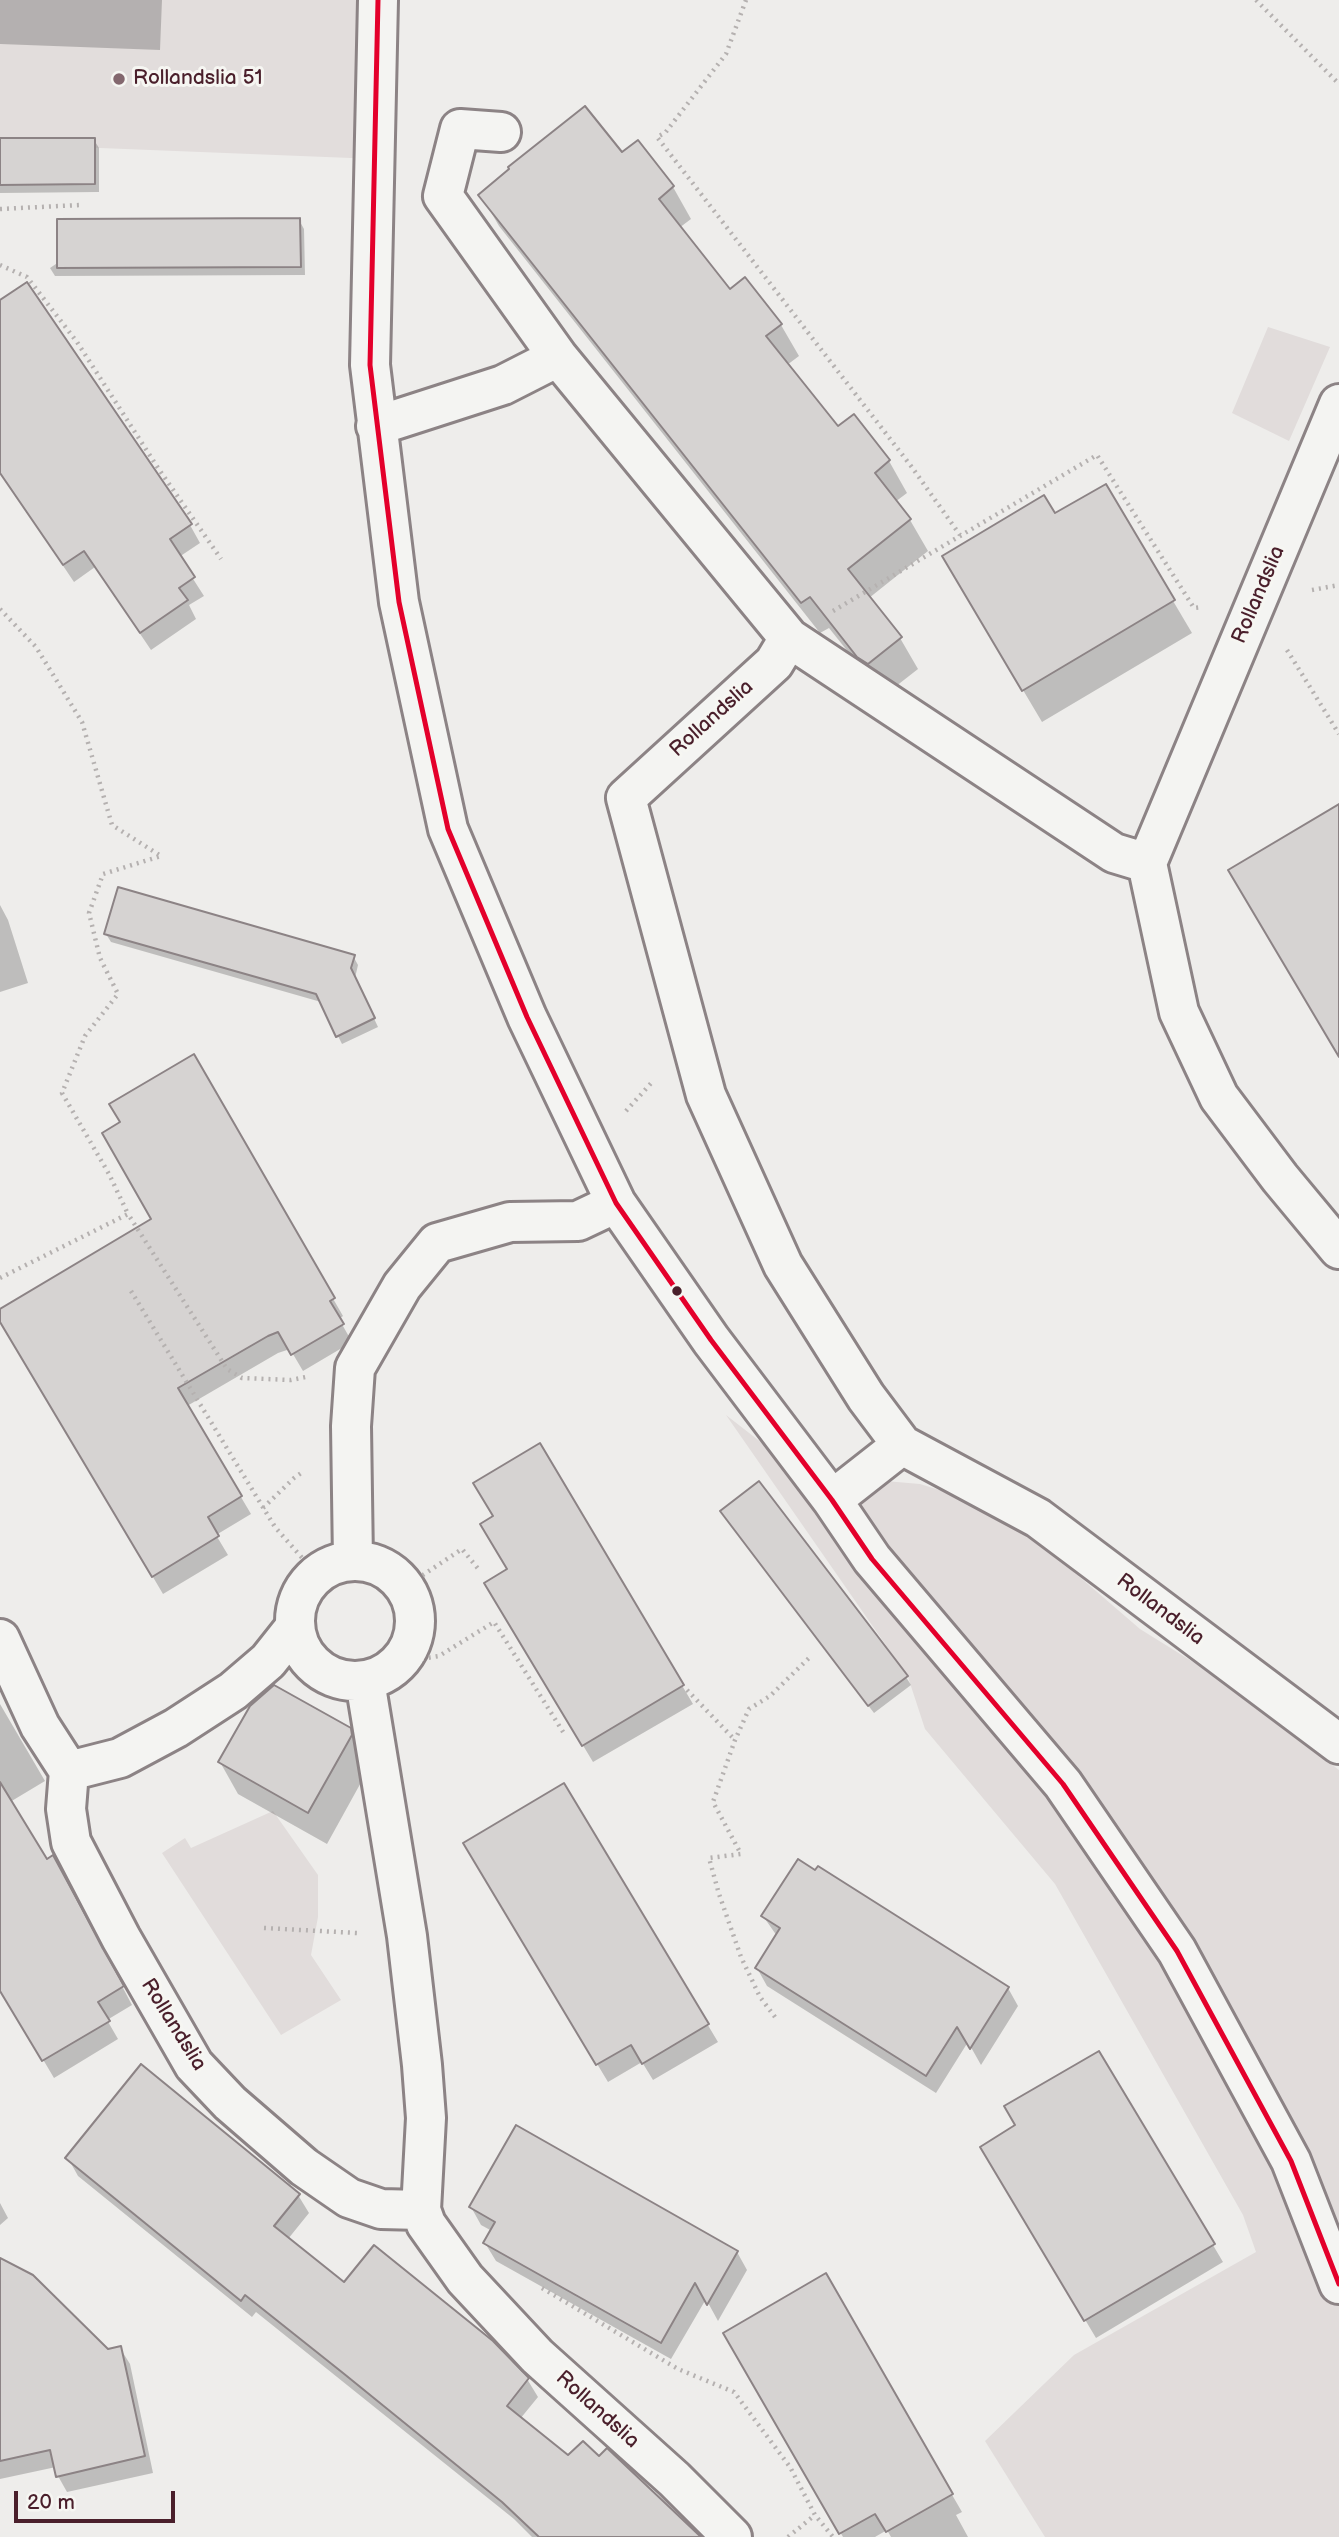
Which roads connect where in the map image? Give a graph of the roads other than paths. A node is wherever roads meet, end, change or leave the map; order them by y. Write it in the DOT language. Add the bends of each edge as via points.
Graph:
graph roads {
  1 [pos="378,0"];
  2 [pos="501,132"];
  3 [pos="558,357"];
  4 [pos="1339,404"];
  5 [pos="376,426"];
  6 [pos="789,638"];
  7 [pos="1147,863"];
  8 [pos="616,1203"];
  9 [pos="1339,1249"];
  10 [pos="902,1445"];
  11 [pos="832,1500"];
  12 [pos="353,1561"];
  13 [pos="295,1627"];
  14 [pos="0,1639"];
  15 [pos="365,1681"];
  16 [pos="1339,1744"];
  17 [pos="69,1771"];
  18 [pos="421,2210"];
  19 [pos="1339,2284"];
  20 [pos="732,2537"];
  1 -- 5 [label="street" via="370,365"];
  2 -- 3 [label="street" via="460,129 443,196"];
  3 -- 5 [label="street" via="503,385"];
  3 -- 6 [label="street"];
  4 -- 7 [label="street, Rollandslia"];
  5 -- 8 [label="street" via="400,601 448,829 527,1017"];
  6 -- 7 [label="street" via="1114,853"];
  6 -- 10 [label="street, Rollandslia" via="774,663 626,798 706,1095 783,1265 866,1398"];
  7 -- 9 [label="street" via="1179,1013 1219,1097"];
  8 -- 11 [label="street"];
  8 -- 12 [label="street" via="578,1221 510,1222 437,1242 402,1286 355,1368"];
  10 -- 11 [label="street"];
  10 -- 16 [label="street, Rollandslia" via="1038,1518"];
  11 -- 19 [label="street" via="872,1559 1063,1784 1177,1951 1291,2161"];
  12 -- 13 [label="street" via="317,1574 296,1608"];
  12 -- 15 [label="street" via="391,1572 405,1587 416,1625 400,1662"];
  13 -- 15 [label="street" via="300,1646 327,1675"];
  13 -- 17 [label="street" via="268,1661 233,1691 176,1728 120,1758"];
  14 -- 17 [label="street" via="40,1726"];
  15 -- 18 [label="street" via="407,1936 426,2118"];
  17 -- 18 [label="street, Rollandslia" via="66,1809 71,1842 194,2065 304,2167 349,2198 381,2209"];
  18 -- 20 [label="street, Rollandslia" via="465,2279 537,2356"];
}
